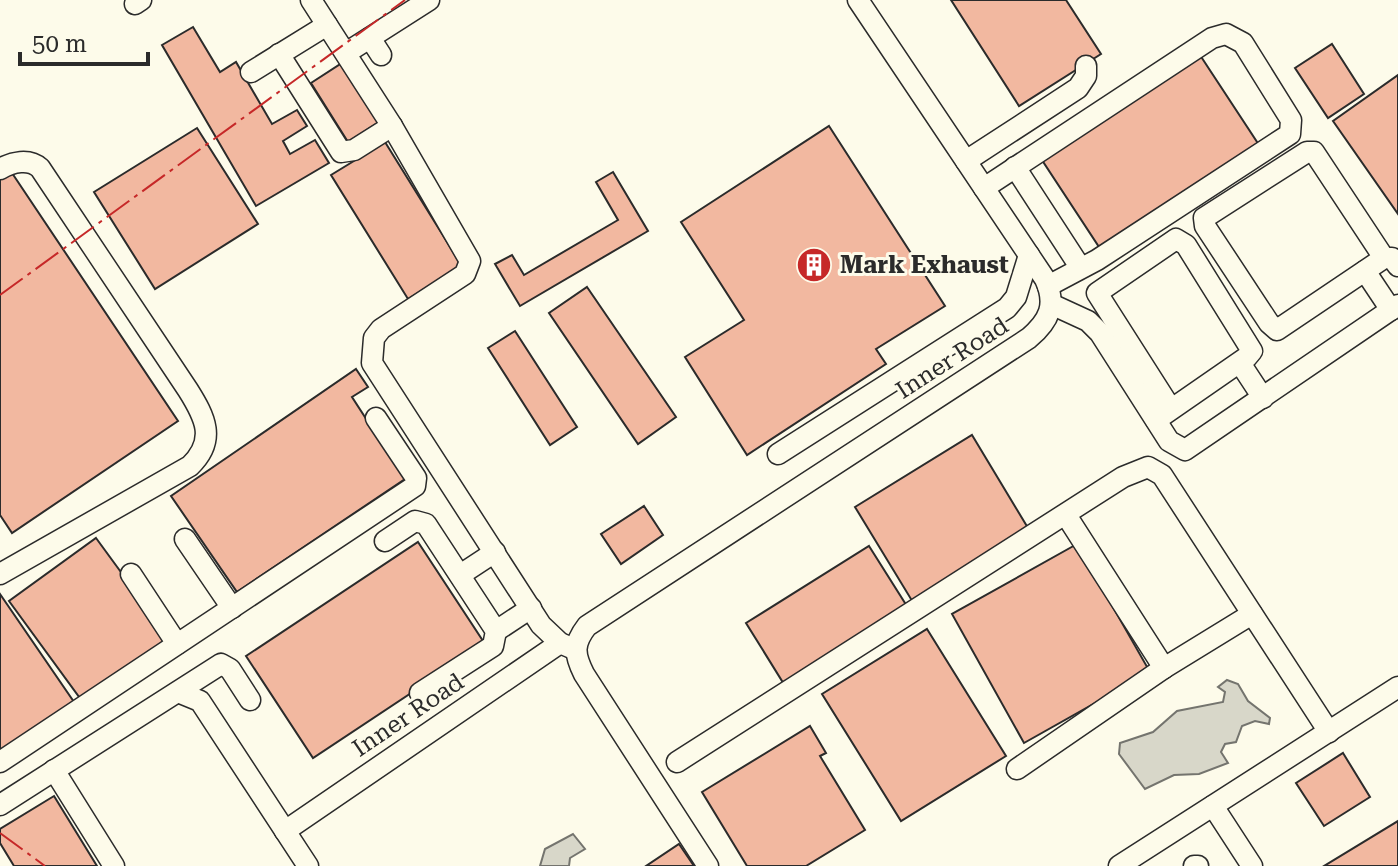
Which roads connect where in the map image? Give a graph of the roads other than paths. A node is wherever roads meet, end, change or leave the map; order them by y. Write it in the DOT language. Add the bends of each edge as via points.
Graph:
graph roads {
  1 [pos="311,0"];
  2 [pos="409,0"];
  3 [pos="429,0"];
  4 [pos="858,0"];
  5 [pos="327,25"];
  6 [pos="343,49"];
  7 [pos="279,54"];
  8 [pos="1086,66"];
  9 [pos="251,72"];
  10 [pos="392,126"];
  11 [pos="966,161"];
  12 [pos="1015,167"];
  13 [pos="0,169"];
  14 [pos="984,188"];
  15 [pos="1029,255"];
  16 [pos="1391,262"];
  17 [pos="1080,267"];
  18 [pos="1365,271"];
  19 [pos="1050,295"];
  20 [pos="1394,308"];
  21 [pos="1109,330"];
  22 [pos="1240,363"];
  23 [pos="1263,398"];
  24 [pos="1164,415"];
  25 [pos="376,418"];
  26 [pos="778,454"];
  27 [pos="417,482"];
  28 [pos="454,489"];
  29 [pos="1066,515"];
  30 [pos="185,539"];
  31 [pos="385,541"];
  32 [pos="495,552"];
  33 [pos="0,574"];
  34 [pos="131,574"];
  35 [pos="460,575"];
  36 [pos="232,608"];
  37 [pos="531,608"];
  38 [pos="1252,614"];
  39 [pos="496,631"];
  40 [pos="177,644"];
  41 [pos="567,646"];
  42 [pos="1164,668"];
  43 [pos="1398,687"];
  44 [pos="178,692"];
  45 [pos="420,693"];
  46 [pos="250,700"];
  47 [pos="1329,732"];
  48 [pos="0,762"];
  49 [pos="677,762"];
  50 [pos="1017,769"];
  51 [pos="56,775"];
  52 [pos="22,797"];
  53 [pos="0,805"];
  54 [pos="1213,806"];
  55 [pos="0,818"];
  56 [pos="285,831"];
  57 [pos="114,866"];
  58 [pos="308,866"];
  59 [pos="708,866"];
  60 [pos="1119,866"];
  61 [pos="1252,866"];
  1 -- 5 [label="street"];
  2 -- 6 [label="street"];
  3 -- 6 [label="street" via="376,46"];
  4 -- 11 [label="street"];
  5 -- 6 [label="street"];
  5 -- 7 [label="street"];
  6 -- 10 [label="street"];
  7 -- 9 [label="street"];
  7 -- 10 [label="street" via="341,152 354,150"];
  8 -- 11 [label="street" via="1078,88"];
  10 -- 28 [label="street" via="470,261 465,274 374,338 372,363"];
  11 -- 14 [label="street"];
  12 -- 14 [label="street"];
  12 -- 17 [label="street"];
  12 -- 17 [label="street" via="1212,38 1226,34 1243,43 1291,120 1290,134"];
  13 -- 33 [label="street" via="22,162 40,168 188,390 208,433 204,449 190,466"];
  14 -- 15 [label="street"];
  15 -- 19 [label="street"];
  15 -- 26 [label="street" via="1016,297 1007,308"];
  16 -- 18 [label="street"];
  16 -- 18 [label="street" via="1314,152 1204,218 1277,330"];
  17 -- 19 [label="street"];
  18 -- 20 [label="street"];
  19 -- 21 [label="street"];
  19 -- 41 [label="street, Inner Road" via="1047,321 1029,338 587,626"];
  20 -- 23 [label="street"];
  21 -- 22 [label="street" via="1097,293 1180,240 1252,347"];
  21 -- 24 [label="street"];
  22 -- 23 [label="street"];
  22 -- 24 [label="street"];
  23 -- 24 [label="street" via="1185,450 1174,446"];
  25 -- 27 [label="street"];
  27 -- 28 [label="street"];
  27 -- 36 [label="street"];
  28 -- 32 [label="street"];
  29 -- 38 [label="street" via="1148,467 1162,475"];
  29 -- 42 [label="street"];
  29 -- 49 [label="street"];
  30 -- 36 [label="street"];
  31 -- 35 [label="street" via="422,520"];
  32 -- 35 [label="street"];
  32 -- 37 [label="street"];
  34 -- 40 [label="street"];
  35 -- 39 [label="street"];
  36 -- 40 [label="street"];
  37 -- 39 [label="street"];
  37 -- 41 [label="street"];
  38 -- 42 [label="street"];
  38 -- 47 [label="street"];
  39 -- 45 [label="street" via="493,646"];
  40 -- 48 [label="street"];
  41 -- 56 [label="street, Inner Road"];
  41 -- 59 [label="street"];
  42 -- 50 [label="street"];
  43 -- 47 [label="street"];
  44 -- 46 [label="street" via="225,664"];
  44 -- 51 [label="street"];
  44 -- 56 [label="street" via="200,701"];
  47 -- 54 [label="street"];
  51 -- 52 [label="street"];
  51 -- 57 [label="street"];
  52 -- 53 [label="street"];
  52 -- 55 [label="street"];
  54 -- 60 [label="street"];
  54 -- 61 [label="street"];
  56 -- 58 [label="street"];
}
